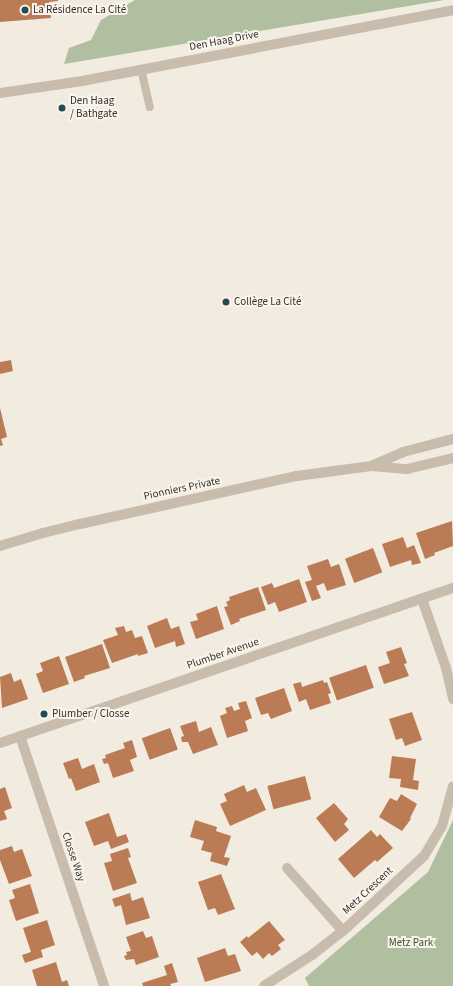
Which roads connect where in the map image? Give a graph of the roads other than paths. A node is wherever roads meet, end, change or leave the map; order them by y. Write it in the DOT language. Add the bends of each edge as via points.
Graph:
graph roads {
  1 [pos="453,10"];
  2 [pos="141,70"];
  3 [pos="0,93"];
  4 [pos="150,107"];
  5 [pos="453,439"];
  6 [pos="453,458"];
  7 [pos="371,466"];
  8 [pos="0,546"];
  9 [pos="453,588"];
  10 [pos="422,599"];
  11 [pos="453,699"];
  12 [pos="20,736"];
  13 [pos="0,743"];
  14 [pos="453,786"];
  15 [pos="286,868"];
  16 [pos="343,931"];
  17 [pos="104,986"];
  18 [pos="264,986"];
  1 -- 2 [label="street, Den Haag Drive"];
  2 -- 3 [label="street, Den Haag Drive"];
  2 -- 4 [label="lane"];
  5 -- 7 [label="street, Pionniers Private" via="403,452"];
  6 -- 7 [label="street, Pionniers Private" via="407,469"];
  7 -- 8 [label="street, Pionniers Private" via="297,476 80,524"];
  9 -- 10 [label="street, Plumber Avenue"];
  10 -- 11 [label="street" via="446,668"];
  10 -- 12 [label="street, Plumber Avenue"];
  12 -- 13 [label="street, Plumber Avenue"];
  12 -- 17 [label="street, Closse Way"];
  14 -- 16 [label="street, Metz Crescent" via="442,826 424,856"];
  15 -- 16 [label="street"];
  16 -- 18 [label="street, Metz Crescent"];
}
